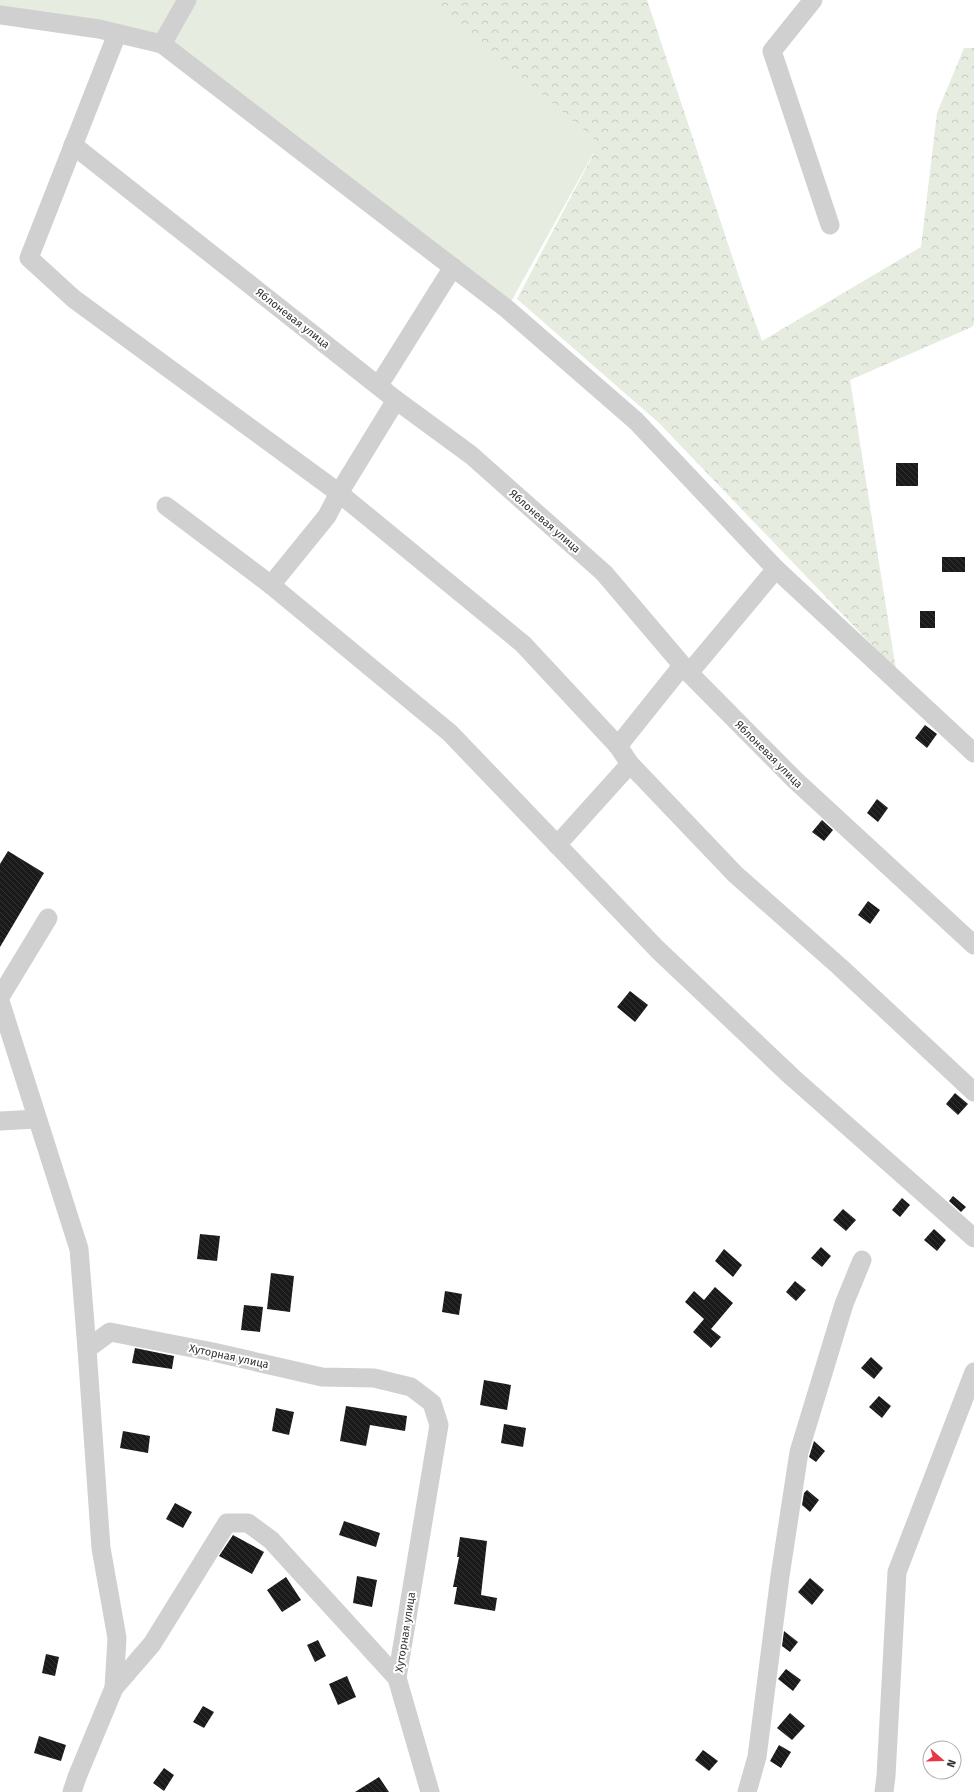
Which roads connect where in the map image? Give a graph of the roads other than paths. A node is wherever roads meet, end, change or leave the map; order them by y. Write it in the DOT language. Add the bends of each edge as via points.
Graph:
graph roads {
  1 [pos="187,0"];
  2 [pos="812,0"];
  3 [pos="0,15"];
  4 [pos="117,34"];
  5 [pos="162,44"];
  6 [pos="73,145"];
  7 [pos="830,225"];
  8 [pos="453,267"];
  9 [pos="379,385"];
  10 [pos="396,400"];
  11 [pos="339,493"];
  12 [pos="166,506"];
  13 [pos="776,569"];
  14 [pos="271,585"];
  15 [pos="685,670"];
  16 [pos="618,746"];
  17 [pos="974,754"];
  18 [pos="630,764"];
  19 [pos="557,845"];
  20 [pos="48,918"];
  21 [pos="974,945"];
  22 [pos="0,997"];
  23 [pos="0,1001"];
  24 [pos="974,1092"];
  25 [pos="37,1118"];
  26 [pos="0,1121"];
  27 [pos="974,1238"];
  28 [pos="862,1260"];
  29 [pos="88,1350"];
  30 [pos="974,1372"];
  31 [pos="397,1678"];
  32 [pos="114,1688"];
  33 [pos="72,1792"];
  34 [pos="430,1792"];
  35 [pos="746,1792"];
  36 [pos="884,1792"];
  1 -- 5 [label="street"];
  2 -- 7 [label="street" via="772,51"];
  3 -- 4 [label="street"];
  4 -- 5 [label="street"];
  4 -- 6 [label="street"];
  5 -- 8 [label="street"];
  6 -- 9 [label="street, Яблоневая улица"];
  6 -- 11 [label="street" via="29,258 74,299"];
  8 -- 9 [label="street"];
  8 -- 13 [label="street" via="507,309 636,421"];
  9 -- 10 [label="street, Яблоневая улица"];
  10 -- 11 [label="street"];
  10 -- 15 [label="street, Яблоневая улица" via="471,455 604,573"];
  11 -- 14 [label="street" via="327,516"];
  11 -- 16 [label="street" via="523,644"];
  12 -- 14 [label="street"];
  13 -- 15 [label="street"];
  13 -- 17 [label="street"];
  14 -- 19 [label="street" via="450,733"];
  15 -- 16 [label="street"];
  15 -- 21 [label="street, Яблоневая улица" via="795,780"];
  16 -- 18 [label="street"];
  18 -- 19 [label="street"];
  18 -- 24 [label="street" via="735,874 840,967"];
  19 -- 27 [label="street" via="658,950 792,1076"];
  20 -- 22 [label="street"];
  23 -- 25 [label="street"];
  25 -- 26 [label="street"];
  25 -- 29 [label="street" via="79,1249"];
  28 -- 35 [label="street" via="844,1304 799,1452 757,1757"];
  29 -- 31 [label="street, Хуторная улица" via="110,1332 214,1352 322,1377 374,1378 411,1388 432,1403 439,1426"];
  29 -- 32 [label="street" via="101,1548 117,1638"];
  30 -- 36 [label="street" via="897,1572"];
  31 -- 32 [label="street" via="271,1540 248,1523 227,1523 152,1644"];
  31 -- 34 [label="street"];
  32 -- 33 [label="street"];
}
